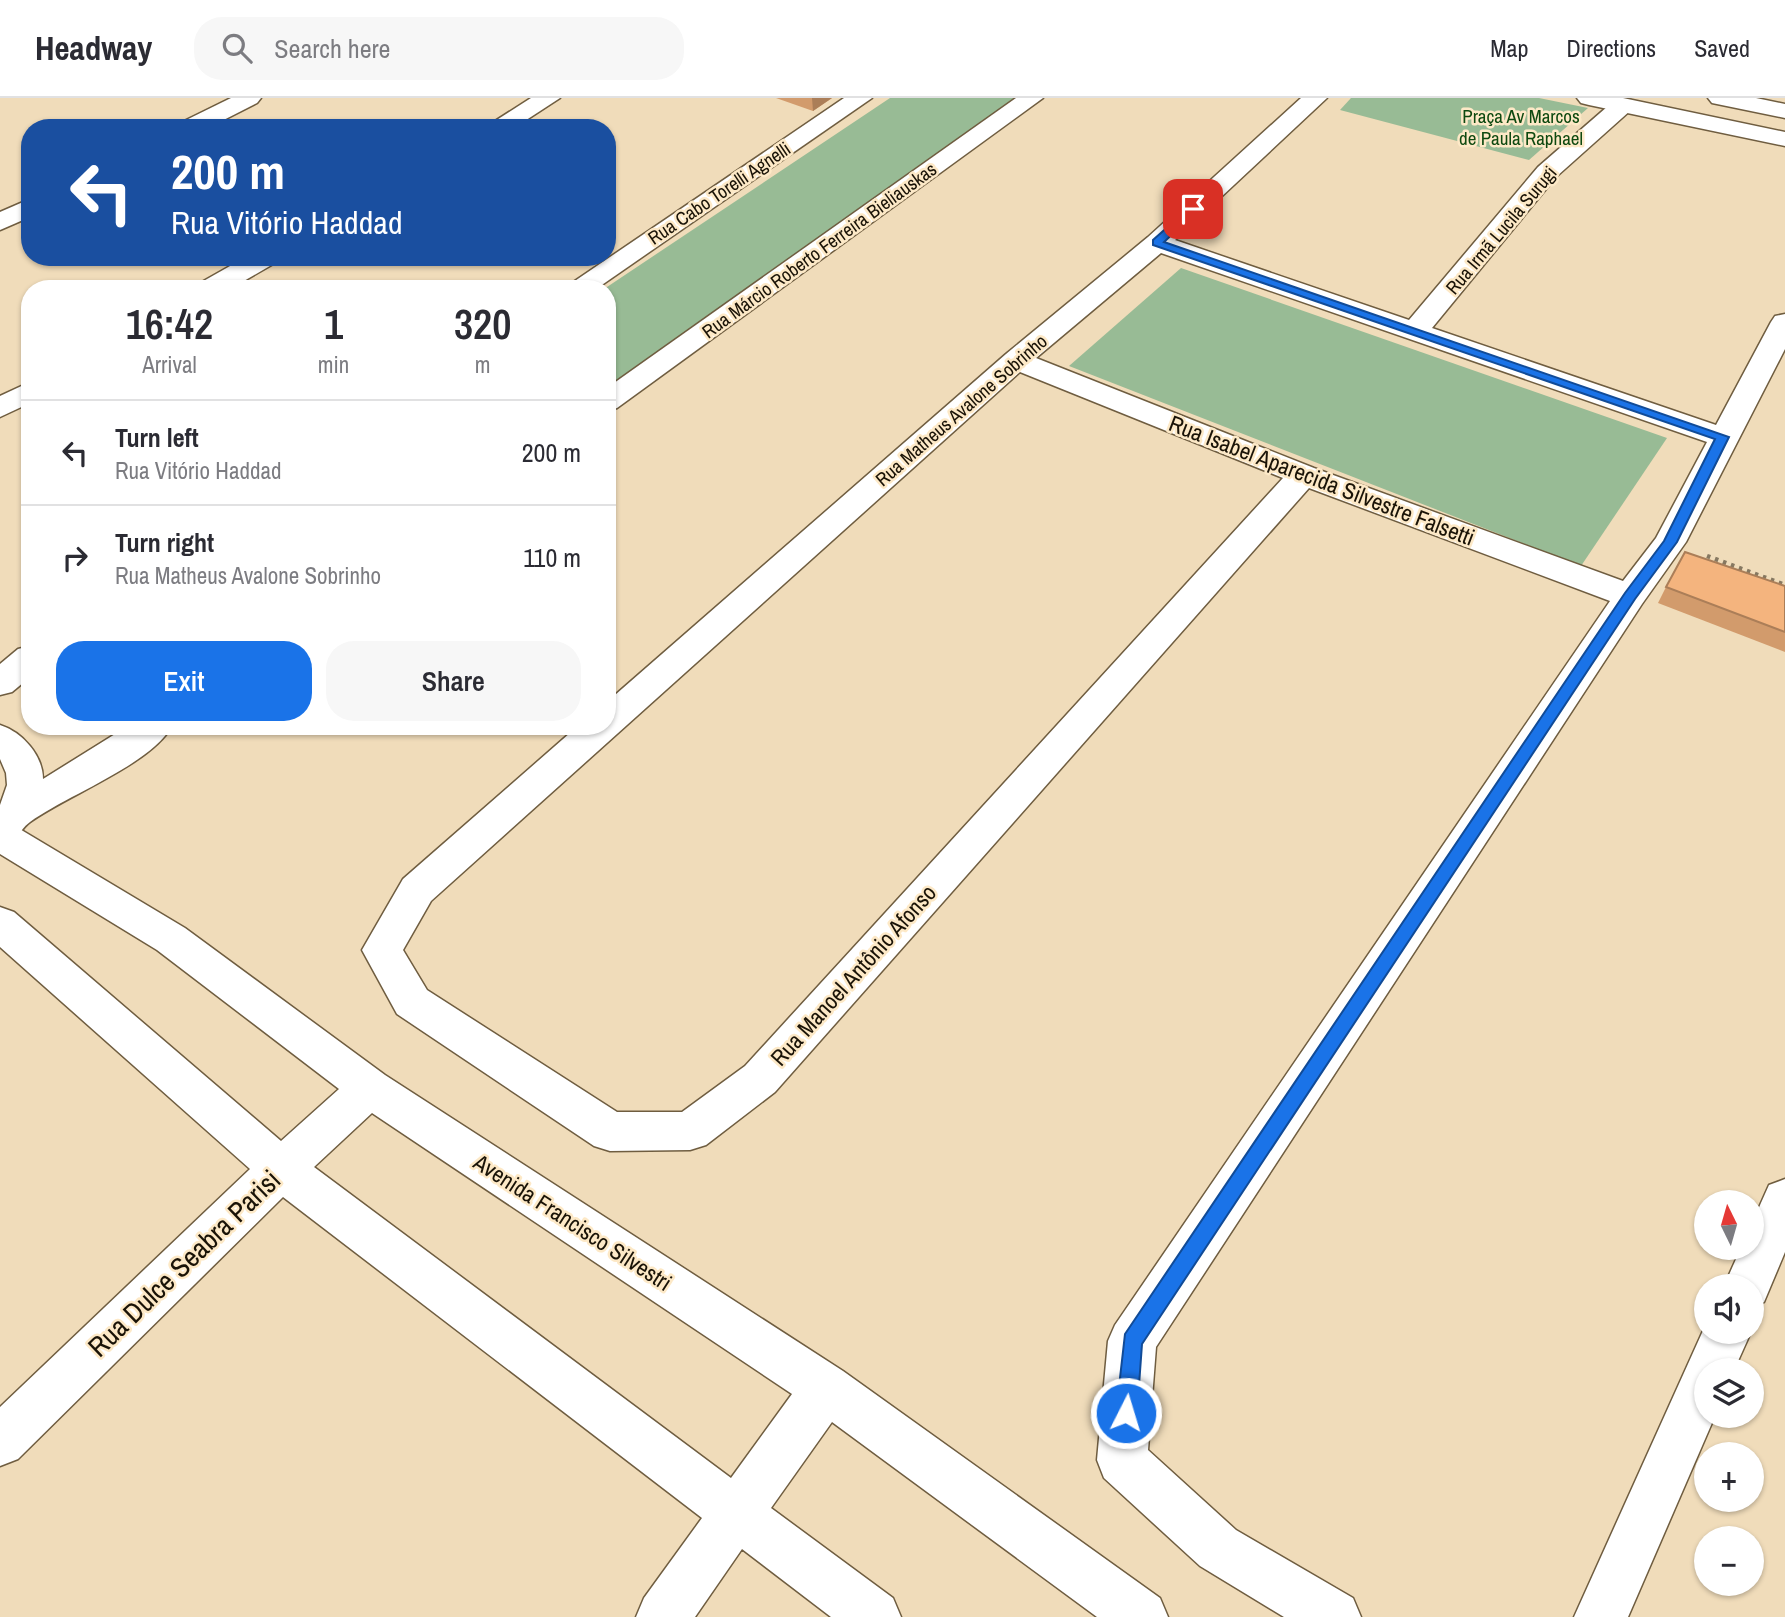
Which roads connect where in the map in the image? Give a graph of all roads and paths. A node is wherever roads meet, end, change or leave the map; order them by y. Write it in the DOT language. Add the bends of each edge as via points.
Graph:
graph roads {
  1 [pos="249,98"];
  2 [pos="548,98"];
  3 [pos="860,98"];
  4 [pos="1031,98"];
  5 [pos="1315,98"];
  6 [pos="1589,98"];
  7 [pos="1720,98"];
  8 [pos="1623,105"];
  9 [pos="1785,111"];
  10 [pos="207,119"];
  11 [pos="512,119"];
  12 [pos="1785,139"];
  13 [pos="21,212"];
  14 [pos="0,222"];
  15 [pos="1157,243"];
  16 [pos="616,263"];
  17 [pos="251,266"];
  18 [pos="612,266"];
  19 [pos="226,280"];
  20 [pos="591,280"];
  21 [pos="1785,322"];
  22 [pos="1415,332"];
  23 [pos="1016,360"];
  24 [pos="21,396"];
  25 [pos="616,396"];
  26 [pos="0,408"];
  27 [pos="1723,437"];
  28 [pos="1303,475"];
  29 [pos="1670,542"];
  30 [pos="1785,585"];
  31 [pos="1630,596"];
  32 [pos="21,666"];
  33 [pos="0,683"];
  34 [pos="616,714"];
  35 [pos="142,735"];
  36 [pos="592,735"];
  37 [pos="0,738"];
  38 [pos="6,827"];
  39 [pos="0,923"];
  40 [pos="370,1088"];
  41 [pos="281,1169"];
  42 [pos="1785,1200"];
  43 [pos="1752,1274"];
  44 [pos="826,1388"];
  45 [pos="1694,1406"];
  46 [pos="0,1441"];
  47 [pos="737,1514"];
  48 [pos="663,1617"];
  49 [pos="874,1617"];
  50 [pos="1141,1617"];
  51 [pos="1334,1617"];
  52 [pos="1601,1617"];
  1 -- 10 [label="street"];
  2 -- 11 [label="street"];
  3 -- 16 [label="street, Rua Cabo Torelli Agnelli"];
  4 -- 25 [label="street, Rua Márcio Roberto Ferreira Bieliauskas"];
  5 -- 15 [label="street, Rua Matheus Avalone Sobrinho"];
  6 -- 8 [label="street"];
  7 -- 9 [label="street"];
  8 -- 12 [label="street"];
  8 -- 22 [label="street, Rua Irmã Lucila Surugi" via="1547,172"];
  13 -- 14 [label="street"];
  15 -- 22 [label="street"];
  15 -- 23 [label="street, Rua Matheus Avalone Sobrinho"];
  17 -- 19 [label="street"];
  18 -- 20 [label="street, Rua Cabo Torelli Agnelli"];
  21 -- 27 [label="street"];
  22 -- 27 [label="street"];
  23 -- 28 [label="street, Rua Isabel Aparecida Silvestre Falsetti"];
  23 -- 34 [label="street, Rua Matheus Avalone Sobrinho"];
  24 -- 26 [label="street"];
  27 -- 29 [label="street"];
  28 -- 31 [label="street, Rua Isabel Aparecida Silvestre Falsetti"];
  28 -- 36 [label="street, Rua Manoel Antônio Afonso" via="760,1079 690,1131 610,1132 412,1002 382,950 417,890"];
  29 -- 30 [label="path"];
  29 -- 31 [label="street"];
  31 -- 51 [label="street" via="1132,1341 1122,1460 1218,1548"];
  32 -- 33 [label="street"];
  35 -- 38 [label="street"];
  37 -- 38 [label="street" via="16,750 25,768 26,789"];
  38 -- 40 [label="street, Avenida Francisco Silvestri" via="172,939"];
  39 -- 41 [label="street"];
  40 -- 41 [label="street, Rua Dulce Seabra Parisi"];
  40 -- 44 [label="street, Avenida Francisco Silvestri"];
  41 -- 46 [label="street, Rua Dulce Seabra Parisi"];
  41 -- 47 [label="street"];
  42 -- 43 [label="street"];
  44 -- 47 [label="street"];
  44 -- 50 [label="street, Avenida Francisco Silvestri"];
  45 -- 52 [label="street"];
  47 -- 48 [label="street"];
  47 -- 49 [label="street"];
}
